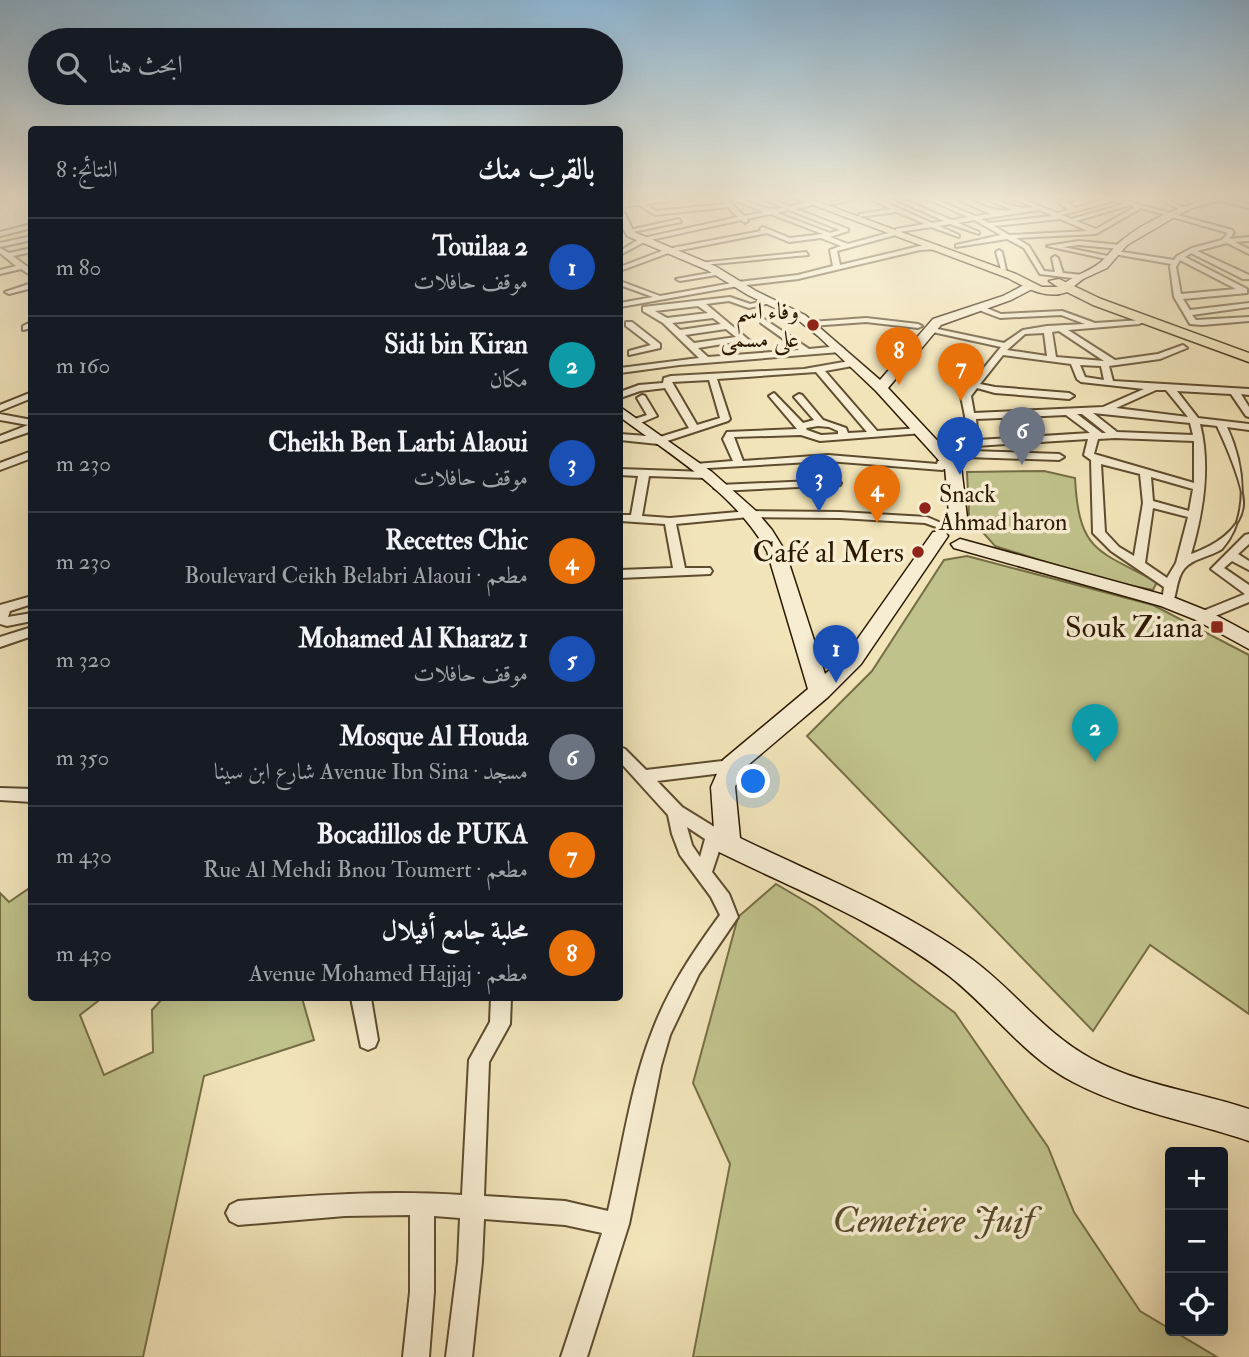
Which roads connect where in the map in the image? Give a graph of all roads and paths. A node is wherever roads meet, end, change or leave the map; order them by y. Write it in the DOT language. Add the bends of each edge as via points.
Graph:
graph roads {
  1 [pos="645,260"];
  2 [pos="658,260"];
  3 [pos="695,260"];
  4 [pos="732,260"];
  5 [pos="835,260"];
  6 [pos="865,260"];
  7 [pos="965,260"];
  8 [pos="979,260"];
  9 [pos="1002,260"];
  10 [pos="1035,260"];
  11 [pos="1055,260"];
  12 [pos="1108,260"];
  13 [pos="1177,260"];
  14 [pos="1212,260"];
  15 [pos="702,263"];
  16 [pos="1087,263"];
  17 [pos="647,266"];
  18 [pos="1103,266"];
  19 [pos="623,267"];
  20 [pos="837,267"];
  21 [pos="28,269"];
  22 [pos="1004,269"];
  23 [pos="0,272"];
  24 [pos="721,273"];
  25 [pos="1248,277"];
  26 [pos="1222,279"];
  27 [pos="623,284"];
  28 [pos="738,284"];
  29 [pos="1030,285"];
  30 [pos="1056,285"];
  31 [pos="28,287"];
  32 [pos="9,292"];
  33 [pos="694,292"];
  34 [pos="1225,292"];
  35 [pos="658,297"];
  36 [pos="1178,297"];
  37 [pos="1007,298"];
  38 [pos="623,299"];
  39 [pos="630,302"];
  40 [pos="770,302"];
  41 [pos="623,304"];
  42 [pos="701,304"];
  43 [pos="1249,304"];
  44 [pos="979,307"];
  45 [pos="649,315"];
  46 [pos="714,315"];
  47 [pos="1189,317"];
  48 [pos="663,319"];
  49 [pos="1249,319"];
  50 [pos="1237,320"];
  51 [pos="764,321"];
  52 [pos="1130,321"];
  53 [pos="640,322"];
  54 [pos="629,324"];
  55 [pos="811,324"];
  56 [pos="1096,325"];
  57 [pos="623,326"];
  58 [pos="727,326"];
  59 [pos="925,328"];
  60 [pos="1047,328"];
  61 [pos="1059,328"];
  62 [pos="1249,328"];
  63 [pos="678,333"];
  64 [pos="742,338"];
  65 [pos="692,346"];
  66 [pos="752,346"];
  67 [pos="1183,348"];
  68 [pos="840,349"];
  69 [pos="1004,349"];
  70 [pos="625,350"];
  71 [pos="808,352"];
  72 [pos="724,359"];
  73 [pos="1052,359"];
  74 [pos="706,360"];
  75 [pos="1249,360"];
  76 [pos="1075,362"];
  77 [pos="855,363"];
  78 [pos="652,365"];
  79 [pos="1110,365"];
  80 [pos="623,370"];
  81 [pos="819,370"];
  82 [pos="892,373"];
  83 [pos="732,374"];
  84 [pos="865,374"];
  85 [pos="712,376"];
  86 [pos="1109,383"];
  87 [pos="668,385"];
  88 [pos="974,385"];
  89 [pos="1055,385"];
  90 [pos="1154,387"];
  91 [pos="1168,387"];
  92 [pos="881,388"];
  93 [pos="1234,391"];
  94 [pos="1249,392"];
  95 [pos="623,395"];
  96 [pos="774,396"];
  97 [pos="1069,396"];
  98 [pos="28,397"];
  99 [pos="799,397"];
  100 [pos="642,398"];
  101 [pos="0,408"];
  102 [pos="1086,410"];
  103 [pos="1105,410"];
  104 [pos="1067,411"];
  105 [pos="623,413"];
  106 [pos="1249,415"];
  107 [pos="972,416"];
  108 [pos="0,417"];
  109 [pos="1158,418"];
  110 [pos="1195,421"];
  111 [pos="635,422"];
  112 [pos="820,422"];
  113 [pos="28,424"];
  114 [pos="1221,424"];
  115 [pos="28,427"];
  116 [pos="1249,427"];
  117 [pos="695,429"];
  118 [pos="801,429"];
  119 [pos="920,431"];
  120 [pos="874,434"];
  121 [pos="843,435"];
  122 [pos="1115,435"];
  123 [pos="1097,436"];
  124 [pos="1170,437"];
  125 [pos="623,438"];
  126 [pos="1198,438"];
  127 [pos="0,439"];
  128 [pos="657,440"];
  129 [pos="972,443"];
  130 [pos="28,456"];
  131 [pos="1059,457"];
  132 [pos="1096,459"];
  133 [pos="949,461"];
  134 [pos="739,463"];
  135 [pos="1244,463"];
  136 [pos="0,467"];
  137 [pos="701,471"];
  138 [pos="623,472"];
  139 [pos="1145,472"];
  140 [pos="644,473"];
  141 [pos="836,483"];
  142 [pos="1197,487"];
  143 [pos="719,488"];
  144 [pos="1148,503"];
  145 [pos="1249,503"];
  146 [pos="749,514"];
  147 [pos="1193,515"];
  148 [pos="623,518"];
  149 [pos="636,519"];
  150 [pos="670,521"];
  151 [pos="953,534"];
  152 [pos="1249,537"];
  153 [pos="1231,555"];
  154 [pos="1182,563"];
  155 [pos="1139,564"];
  156 [pos="1249,566"];
  157 [pos="706,571"];
  158 [pos="680,572"];
  159 [pos="623,574"];
  160 [pos="1249,591"];
  161 [pos="1169,593"];
  162 [pos="1249,597"];
  163 [pos="28,601"];
  164 [pos="1203,616"];
  165 [pos="28,618"];
  166 [pos="28,632"];
  167 [pos="0,642"];
  168 [pos="1249,642"];
  169 [pos="820,692"];
  170 [pos="623,757"];
  171 [pos="731,766"];
  172 [pos="642,777"];
  173 [pos="0,794"];
  174 [pos="28,796"];
  175 [pos="676,812"];
  176 [pos="721,841"];
  177 [pos="703,874"];
  178 [pos="362,1001"];
  179 [pos="501,1001"];
  180 [pos="368,1040"];
  181 [pos="1249,1125"];
  182 [pos="422,1204"];
  183 [pos="472,1208"];
  184 [pos="238,1213"];
  185 [pos="617,1224"];
  186 [pos="416,1357"];
  187 [pos="459,1357"];
  188 [pos="574,1357"];
  1 -- 19 [label="street"];
  2 -- 17 [label="street"];
  3 -- 15 [label="street"];
  4 -- 15 [label="street"];
  5 -- 20 [label="street"];
  6 -- 20 [label="street"];
  7 -- 29 [label="main road"];
  8 -- 22 [label="main road"];
  9 -- 22 [label="street"];
  10 -- 30 [label="street"];
  11 -- 30 [label="street"];
  12 -- 18 [label="street"];
  13 -- 26 [label="street"];
  13 -- 36 [label="street"];
  14 -- 25 [label="street"];
  15 -- 24 [label="street"];
  16 -- 18 [label="street"];
  18 -- 30 [label="street"];
  20 -- 28 [label="street"];
  21 -- 23 [label="street"];
  22 -- 30 [label="main road"];
  24 -- 28 [label="street"];
  24 -- 33 [label="street" via="680,279"];
  25 -- 26 [label="street"];
  26 -- 34 [label="street" via="1244,290"];
  27 -- 35 [label="street"];
  28 -- 33 [label="street"];
  28 -- 40 [label="street"];
  29 -- 30 [label="main road"];
  29 -- 37 [label="street"];
  30 -- 37 [label="street"];
  30 -- 52 [label="main road"];
  30 -- 75 [label="main road"];
  31 -- 32 [label="street"];
  33 -- 35 [label="street"];
  34 -- 36 [label="street"];
  34 -- 43 [label="street"];
  35 -- 39 [label="street"];
  36 -- 47 [label="street"];
  37 -- 44 [label="street"];
  38 -- 39 [label="street"];
  39 -- 41 [label="street"];
  39 -- 45 [label="street"];
  40 -- 42 [label="street" via="750,306 733,299"];
  40 -- 55 [label="street"];
  42 -- 45 [label="street"];
  42 -- 46 [label="street"];
  43 -- 47 [label="street"];
  44 -- 56 [label="street" via="1000,317 1065,313"];
  44 -- 59 [label="street"];
  45 -- 48 [label="street"];
  46 -- 48 [label="street"];
  46 -- 58 [label="street"];
  47 -- 50 [label="street" via="1202,323"];
  48 -- 63 [label="street"];
  49 -- 50 [label="street"];
  50 -- 62 [label="street"];
  51 -- 71 [label="street"];
  52 -- 56 [label="street"];
  52 -- 75 [label="main road"];
  53 -- 54 [label="street"];
  54 -- 57 [label="street"];
  54 -- 70 [label="street" via="657,346"];
  55 -- 59 [label="street" via="859,320"];
  55 -- 68 [label="street"];
  56 -- 61 [label="street"];
  58 -- 63 [label="street"];
  58 -- 64 [label="street"];
  59 -- 69 [label="street"];
  59 -- 82 [label="street"];
  60 -- 61 [label="street"];
  60 -- 69 [label="street" via="1023,332"];
  60 -- 73 [label="street"];
  61 -- 79 [label="street"];
  63 -- 65 [label="street"];
  64 -- 65 [label="street"];
  64 -- 66 [label="street"];
  65 -- 74 [label="street"];
  67 -- 79 [label="street"];
  68 -- 71 [label="street"];
  68 -- 77 [label="street"];
  69 -- 73 [label="street"];
  69 -- 88 [label="street"];
  70 -- 78 [label="street"];
  71 -- 72 [label="street"];
  72 -- 74 [label="street"];
  72 -- 83 [label="street"];
  73 -- 76 [label="street"];
  74 -- 78 [label="street"];
  76 -- 79 [label="street"];
  76 -- 86 [label="street" via="1082,379"];
  77 -- 81 [label="street"];
  77 -- 84 [label="street"];
  78 -- 80 [label="street"];
  79 -- 86 [label="street"];
  81 -- 83 [label="street"];
  81 -- 120 [label="street"];
  82 -- 84 [label="street"];
  82 -- 92 [label="street"];
  83 -- 85 [label="street"];
  84 -- 92 [label="street"];
  85 -- 87 [label="street" via="668,379"];
  85 -- 117 [label="street" via="724,419"];
  86 -- 90 [label="street"];
  87 -- 95 [label="street"];
  87 -- 117 [label="street"];
  88 -- 97 [label="street"];
  88 -- 107 [label="street" via="966,396"];
  89 -- 97 [label="street"];
  90 -- 91 [label="street"];
  90 -- 103 [label="street"];
  91 -- 93 [label="street"];
  91 -- 110 [label="street"];
  92 -- 119 [label="street"];
  93 -- 94 [label="street"];
  93 -- 106 [label="street"];
  96 -- 118 [label="street"];
  97 -- 102 [label="street"];
  98 -- 101 [label="street"];
  99 -- 112 [label="street"];
  100 -- 111 [label="street" via="652,416"];
  102 -- 103 [label="street"];
  102 -- 104 [label="street"];
  102 -- 122 [label="street"];
  103 -- 109 [label="street"];
  104 -- 107 [label="street"];
  104 -- 123 [label="street"];
  105 -- 111 [label="street"];
  107 -- 129 [label="street"];
  108 -- 113 [label="street"];
  109 -- 110 [label="street"];
  109 -- 124 [label="street"];
  110 -- 114 [label="street"];
  110 -- 126 [label="street"];
  111 -- 128 [label="street"];
  112 -- 118 [label="street"];
  112 -- 121 [label="street" via="835,424"];
  114 -- 116 [label="street"];
  114 -- 135 [label="street"];
  115 -- 127 [label="street"];
  117 -- 128 [label="street"];
  118 -- 121 [label="street" via="820,438"];
  118 -- 134 [label="street" via="728,435"];
  119 -- 120 [label="street"];
  119 -- 133 [label="street"];
  120 -- 121 [label="street"];
  122 -- 123 [label="street"];
  122 -- 124 [label="street"];
  123 -- 129 [label="street"];
  123 -- 132 [label="street" via="1089,455"];
  124 -- 126 [label="street"];
  125 -- 128 [label="street"];
  126 -- 142 [label="street"];
  128 -- 137 [label="street"];
  129 -- 133 [label="street"];
  130 -- 136 [label="street"];
  131 -- 133 [label="street"];
  132 -- 139 [label="street"];
  132 -- 155 [label="street" via="1099,533"];
  133 -- 134 [label="street" via="842,458"];
  133 -- 151 [label="street"];
  134 -- 137 [label="street"];
  135 -- 145 [label="street"];
  137 -- 140 [label="street"];
  137 -- 143 [label="street"];
  138 -- 140 [label="street"];
  139 -- 142 [label="street"];
  139 -- 144 [label="street"];
  140 -- 149 [label="street"];
  141 -- 143 [label="street"];
  142 -- 147 [label="street"];
  143 -- 146 [label="street"];
  144 -- 147 [label="street"];
  144 -- 155 [label="street"];
  145 -- 154 [label="street" via="1243,519 1222,544"];
  146 -- 150 [label="street"];
  146 -- 151 [label="street" via="929,520"];
  146 -- 169 [label="street" via="774,546"];
  147 -- 154 [label="street"];
  148 -- 149 [label="street"];
  149 -- 150 [label="street"];
  150 -- 158 [label="street"];
  151 -- 161 [label="street" via="1000,555"];
  151 -- 169 [label="street" via="925,557 854,659"];
  152 -- 153 [label="street"];
  153 -- 156 [label="street"];
  153 -- 160 [label="street" via="1217,570"];
  154 -- 161 [label="street"];
  155 -- 161 [label="street"];
  157 -- 158 [label="street"];
  158 -- 159 [label="street"];
  161 -- 164 [label="street"];
  162 -- 164 [label="street"];
  163 -- 165 [label="street" via="5,608 1,619"];
  164 -- 168 [label="street"];
  166 -- 167 [label="street"];
  169 -- 171 [label="street"];
  170 -- 172 [label="street"];
  171 -- 172 [label="street"];
  171 -- 176 [label="street" via="723,787"];
  172 -- 175 [label="street"];
  173 -- 174 [label="street"];
  175 -- 176 [label="street"];
  175 -- 177 [label="street" via="682,842"];
  176 -- 177 [label="street"];
  176 -- 181 [label="street" via="912,934 960,967 1041,1044 1081,1070 1140,1093"];
  177 -- 185 [label="street" via="718,891 729,916 692,968 661,1032"];
  178 -- 180 [label="street"];
  179 -- 183 [label="street" via="500,1024 479,1060"];
  182 -- 183 [label="street"];
  182 -- 184 [label="street" via="345,1204"];
  182 -- 186 [label="street"];
  183 -- 185 [label="street" via="565,1213"];
  183 -- 187 [label="street"];
  185 -- 188 [label="street"];
}
